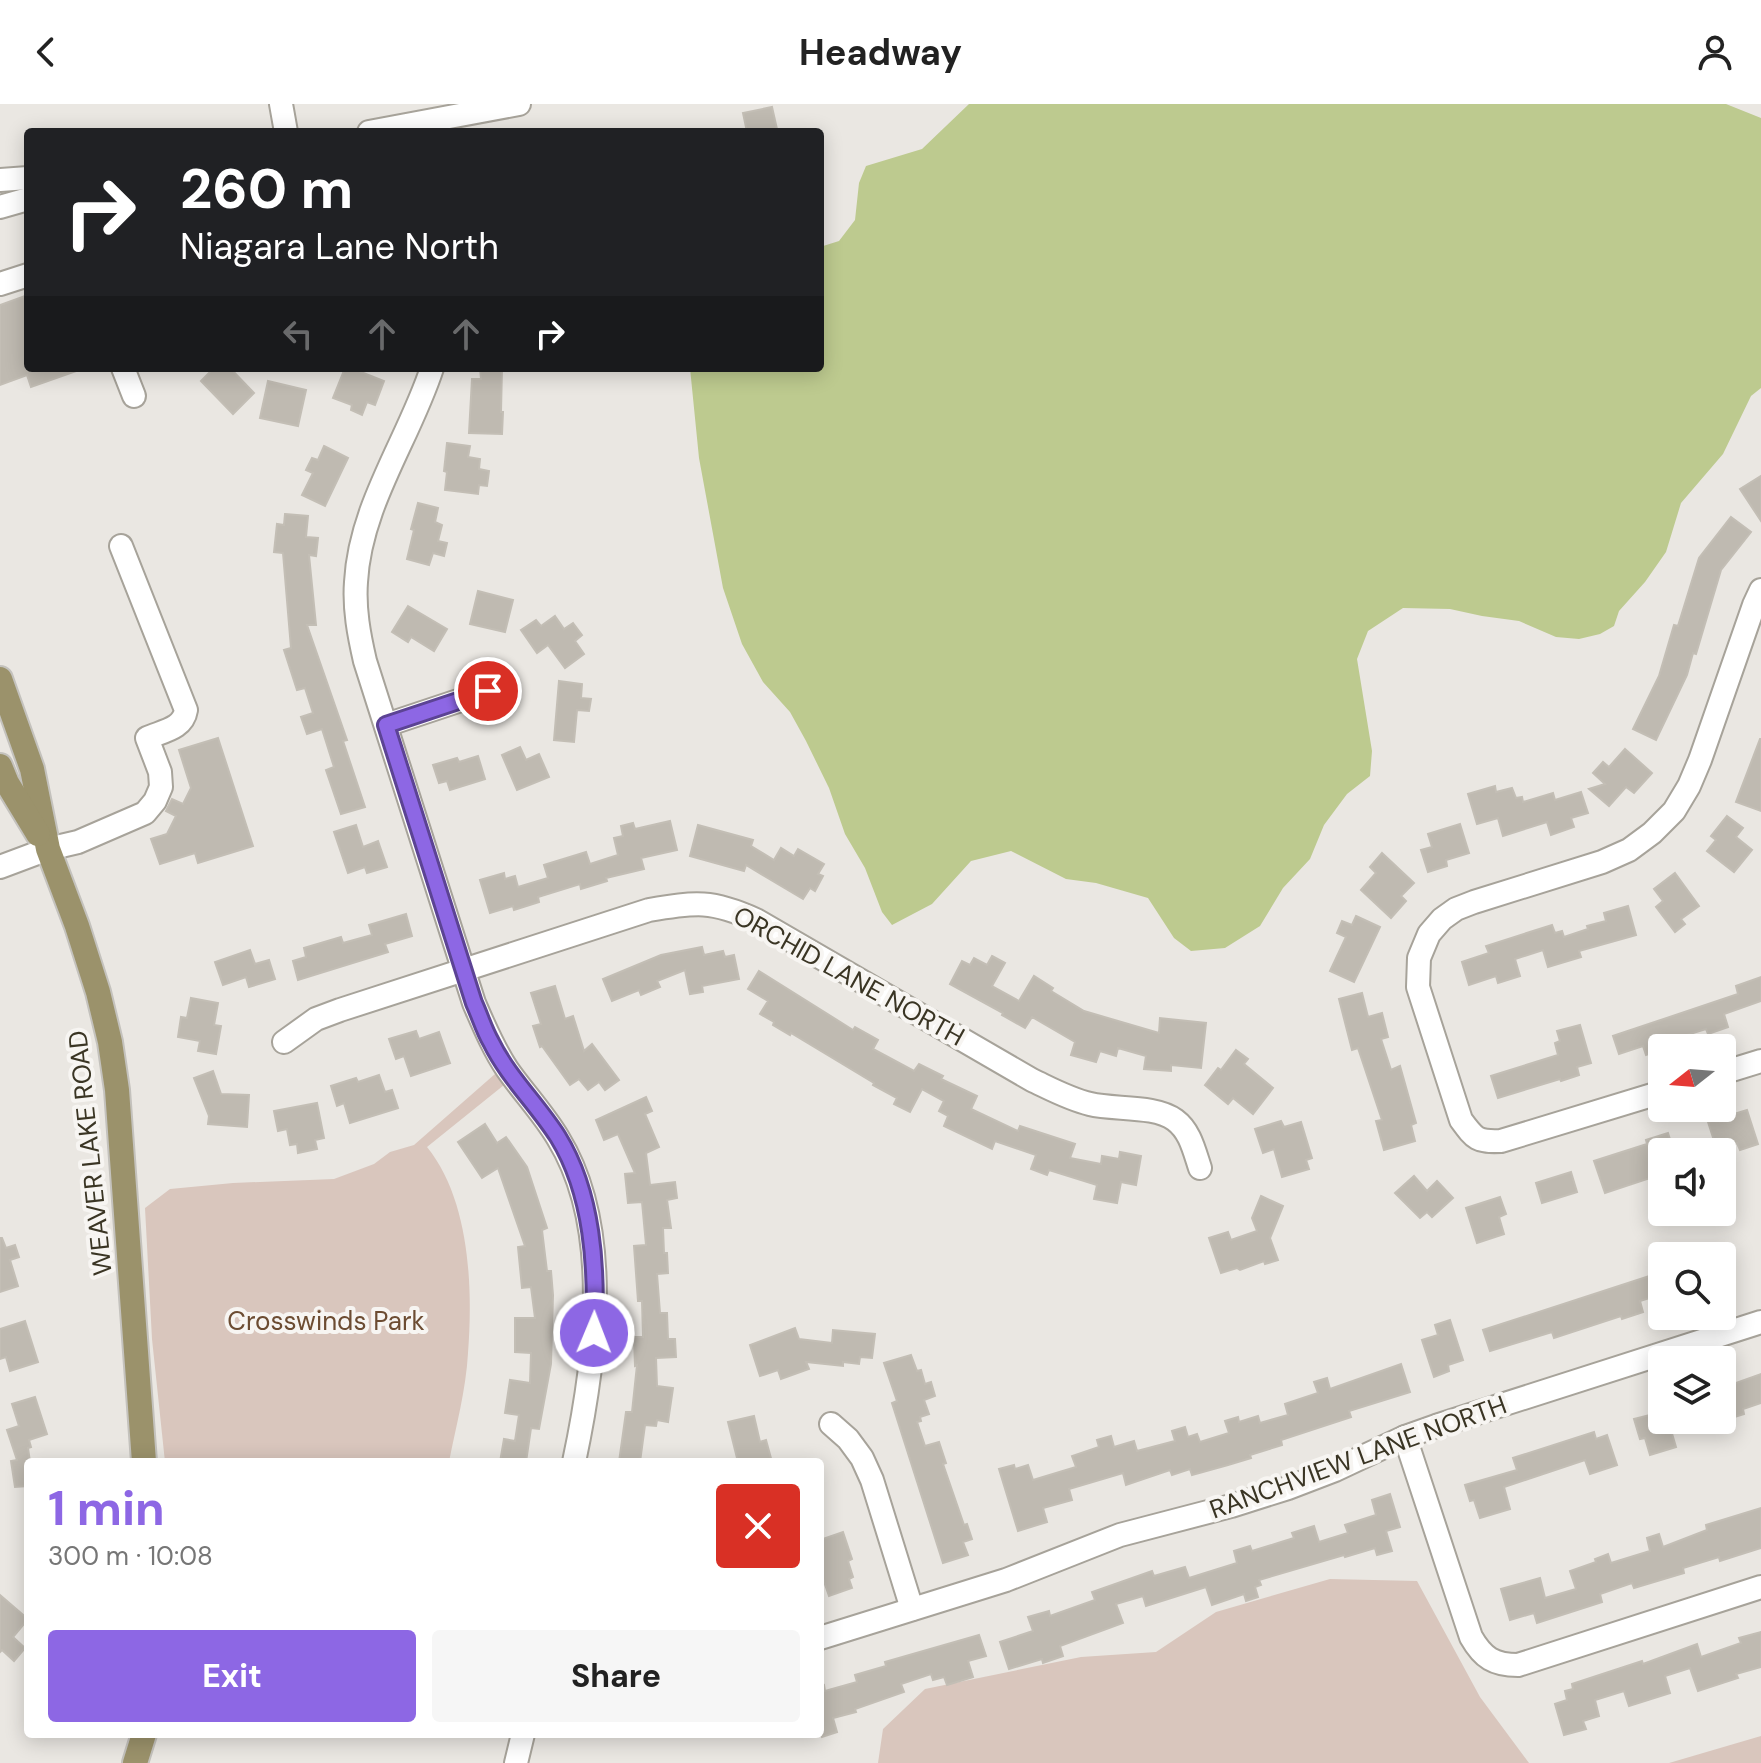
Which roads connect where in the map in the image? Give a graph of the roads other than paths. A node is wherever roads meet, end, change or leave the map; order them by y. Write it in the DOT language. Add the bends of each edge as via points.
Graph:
graph roads {
  1 [pos="281,104"];
  2 [pos="519,104"];
  3 [pos="424,127"];
  4 [pos="285,128"];
  5 [pos="24,178"];
  6 [pos="0,180"];
  7 [pos="24,200"];
  8 [pos="0,207"];
  9 [pos="24,276"];
  10 [pos="0,284"];
  11 [pos="125,372"];
  12 [pos="430,372"];
  13 [pos="134,396"];
  14 [pos="121,546"];
  15 [pos="1761,590"];
  16 [pos="0,679"];
  17 [pos="488,691"];
  18 [pos="386,725"];
  19 [pos="0,766"];
  20 [pos="48,849"];
  21 [pos="0,867"];
  22 [pos="464,970"];
  23 [pos="284,1042"];
  24 [pos="1761,1061"];
  25 [pos="1736,1069"];
  26 [pos="1648,1096"];
  27 [pos="1200,1168"];
  28 [pos="1761,1322"];
  29 [pos="831,1424"];
  30 [pos="1405,1437"];
  31 [pos="144,1458"];
  32 [pos="575,1458"];
  33 [pos="1761,1587"];
  34 [pos="912,1609"];
  35 [pos="824,1637"];
  36 [pos="143,1738"];
  37 [pos="522,1738"];
  38 [pos="135,1763"];
  39 [pos="516,1763"];
  1 -- 4 [label="street"];
  2 -- 3 [label="street"];
  5 -- 6 [label="street"];
  7 -- 8 [label="street"];
  9 -- 10 [label="street"];
  11 -- 13 [label="street"];
  12 -- 18 [label="street" via="375,502 356,582 357,626"];
  14 -- 20 [label="street" via="186,710 184,719 147,738 161,787 145,813"];
  15 -- 26 [label="street" via="1700,760 1674,811 1629,850 1456,909 1429,934 1419,958 1418,987 1455,1104 1473,1137 1501,1141"];
  16 -- 20 [label="main road, WEAVER LAKE ROAD" via="32,769"];
  17 -- 18 [label="street"];
  18 -- 22 [label="street"];
  19 -- 20 [label="main road, WEAVER LAKE ROAD"];
  20 -- 21 [label="street"];
  20 -- 31 [label="main road, WEAVER LAKE ROAD" via="90,966 112,1055"];
  22 -- 23 [label="street, ORCHID LANE NORTH" via="316,1019"];
  22 -- 27 [label="street, ORCHID LANE NORTH" via="649,910 706,903 731,909 1063,1095 1172,1117 1187,1131"];
  22 -- 32 [label="street" via="491,1043 558,1138 576,1172 586,1210 595,1311"];
  24 -- 25 [label="street"];
  28 -- 30 [label="street, RANCHVIEW LANE NORTH"];
  29 -- 34 [label="street" via="862,1458 872,1480"];
  30 -- 33 [label="street" via="1471,1637 1487,1658 1501,1665 1518,1665"];
  30 -- 34 [label="street, RANCHVIEW LANE NORTH" via="1288,1488 1120,1535 1006,1580"];
  34 -- 35 [label="street, RANCHVIEW LANE NORTH"];
  36 -- 38 [label="main road"];
  37 -- 39 [label="street"];
}
